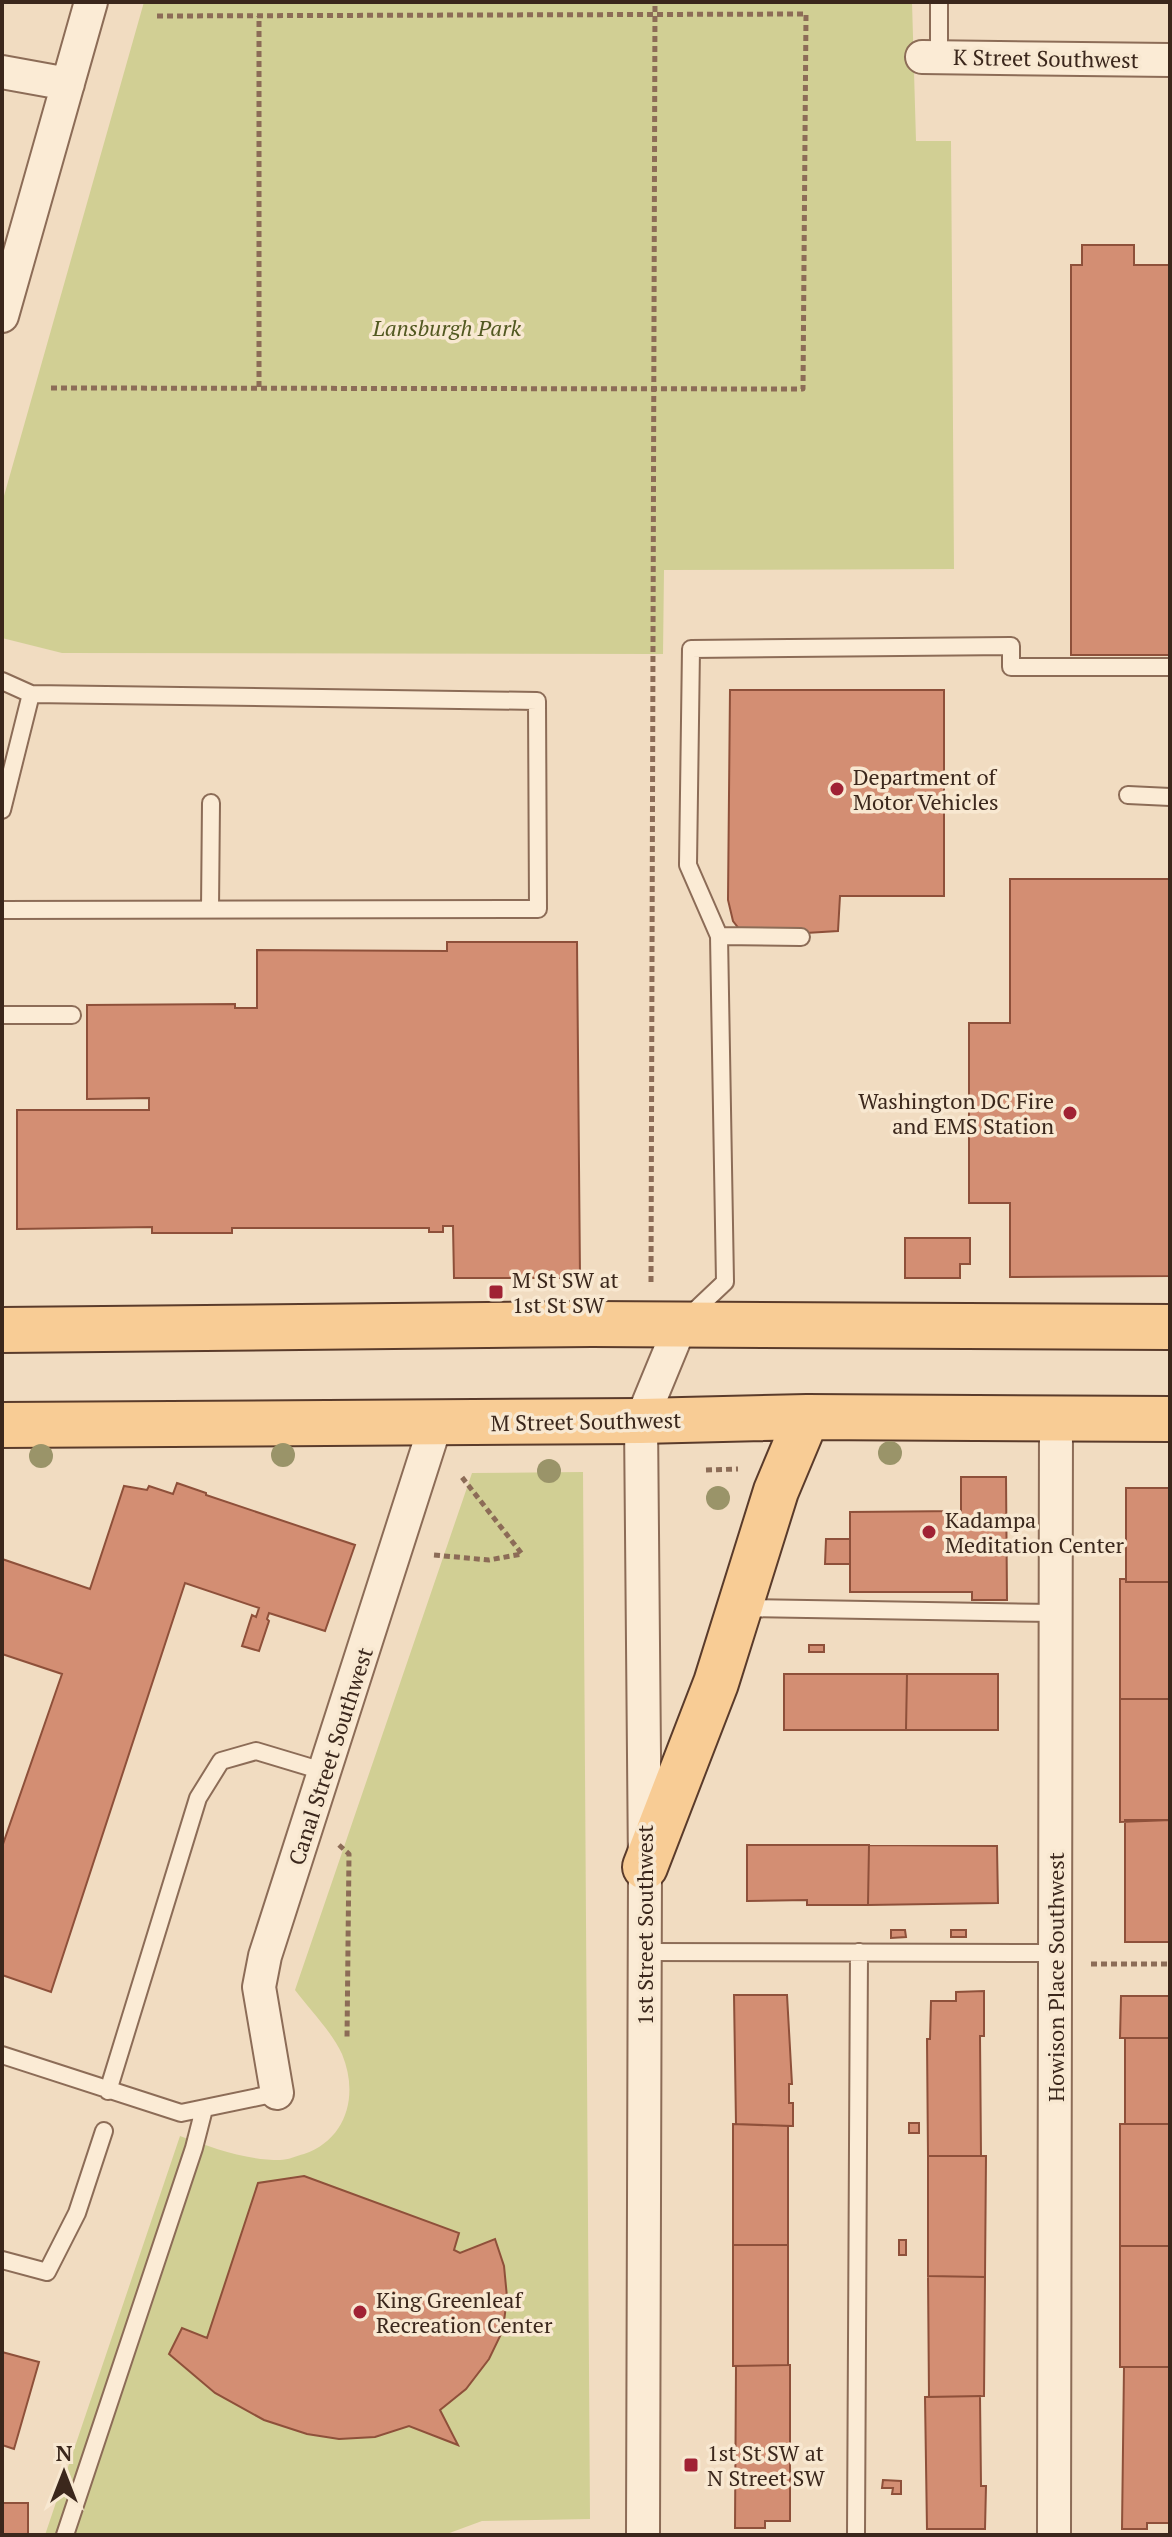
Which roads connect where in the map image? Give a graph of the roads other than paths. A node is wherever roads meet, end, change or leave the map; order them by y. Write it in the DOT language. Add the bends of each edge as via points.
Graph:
graph roads {
  1 [pos="91,2"];
  2 [pos="939,2"];
  3 [pos="931,57"];
  4 [pos="1170,60"];
  5 [pos="2,72"];
  6 [pos="68,84"];
  7 [pos="4,304"];
  8 [pos="1170,667"];
  9 [pos="2,681"];
  10 [pos="31,694"];
  11 [pos="1128,795"];
  12 [pos="1170,797"];
  13 [pos="211,803"];
  14 [pos="2,810"];
  15 [pos="210,909"];
  16 [pos="2,910"];
  17 [pos="719,936"];
  18 [pos="801,937"];
  19 [pos="2,1015"];
  20 [pos="72,1015"];
  21 [pos="681,1324"];
  22 [pos="1170,1327"];
  23 [pos="2,1330"];
  24 [pos="807,1417"];
  25 [pos="1056,1419"];
  26 [pos="1170,1419"];
  27 [pos="641,1421"];
  28 [pos="436,1423"];
  29 [pos="2,1425"];
  30 [pos="739,1608"];
  31 [pos="1055,1613"];
  32 [pos="326,1772"];
  33 [pos="645,1867"];
  34 [pos="645,1952"];
  35 [pos="859,1952"];
  36 [pos="1068,1959"];
  37 [pos="3,2060"];
  38 [pos="108,2091"];
  39 [pos="277,2093"];
  40 [pos="204,2109"];
  41 [pos="104,2131"];
  42 [pos="2,2260"];
  43 [pos="65,2535"];
  44 [pos="643,2535"];
  45 [pos="856,2535"];
  46 [pos="1054,2535"];
  1 -- 6 [label="street"];
  2 -- 3 [label="lane"];
  3 -- 4 [label="street, K Street Southwest"];
  5 -- 6 [label="street"];
  6 -- 7 [label="street"];
  8 -- 17 [label="lane" via="1011,667 1011,646 691,649 688,865"];
  9 -- 10 [label="lane"];
  10 -- 14 [label="lane"];
  10 -- 15 [label="lane" via="537,701 538,909"];
  11 -- 12 [label="lane"];
  13 -- 15 [label="lane"];
  15 -- 16 [label="lane"];
  17 -- 18 [label="lane"];
  17 -- 21 [label="lane" via="725,1282"];
  19 -- 20 [label="lane"];
  21 -- 22 [label="main road"];
  21 -- 23 [label="main road"];
  21 -- 27 [label="street, 1st Street Southwest"];
  24 -- 25 [label="main road, M Street Southwest"];
  24 -- 27 [label="main road, M Street Southwest"];
  24 -- 30 [label="main road" via="776,1491"];
  25 -- 26 [label="main road, M Street Southwest"];
  25 -- 31 [label="street, Howison Place Southwest"];
  27 -- 28 [label="main road, M Street Southwest"];
  27 -- 33 [label="street, 1st Street Southwest"];
  28 -- 29 [label="main road, M Street Southwest"];
  28 -- 32 [label="street, Canal Street Southwest"];
  30 -- 31 [label="lane"];
  30 -- 33 [label="main road"];
  31 -- 36 [label="street, Howison Place Southwest"];
  32 -- 38 [label="lane" via="256,1751 221,1761 198,1798"];
  32 -- 39 [label="street, Canal Street Southwest" via="259,1987"];
  33 -- 34 [label="street, 1st Street Southwest"];
  34 -- 35 [label="lane"];
  34 -- 44 [label="street, 1st Street Southwest"];
  35 -- 36 [label="lane"];
  35 -- 45 [label="lane"];
  36 -- 46 [label="street, Howison Place Southwest"];
  37 -- 38 [label="lane"];
  38 -- 40 [label="lane" via="181,2113"];
  39 -- 40 [label="lane"];
  40 -- 43 [label="lane"];
  41 -- 42 [label="lane" via="77,2213 47,2272"];
}
